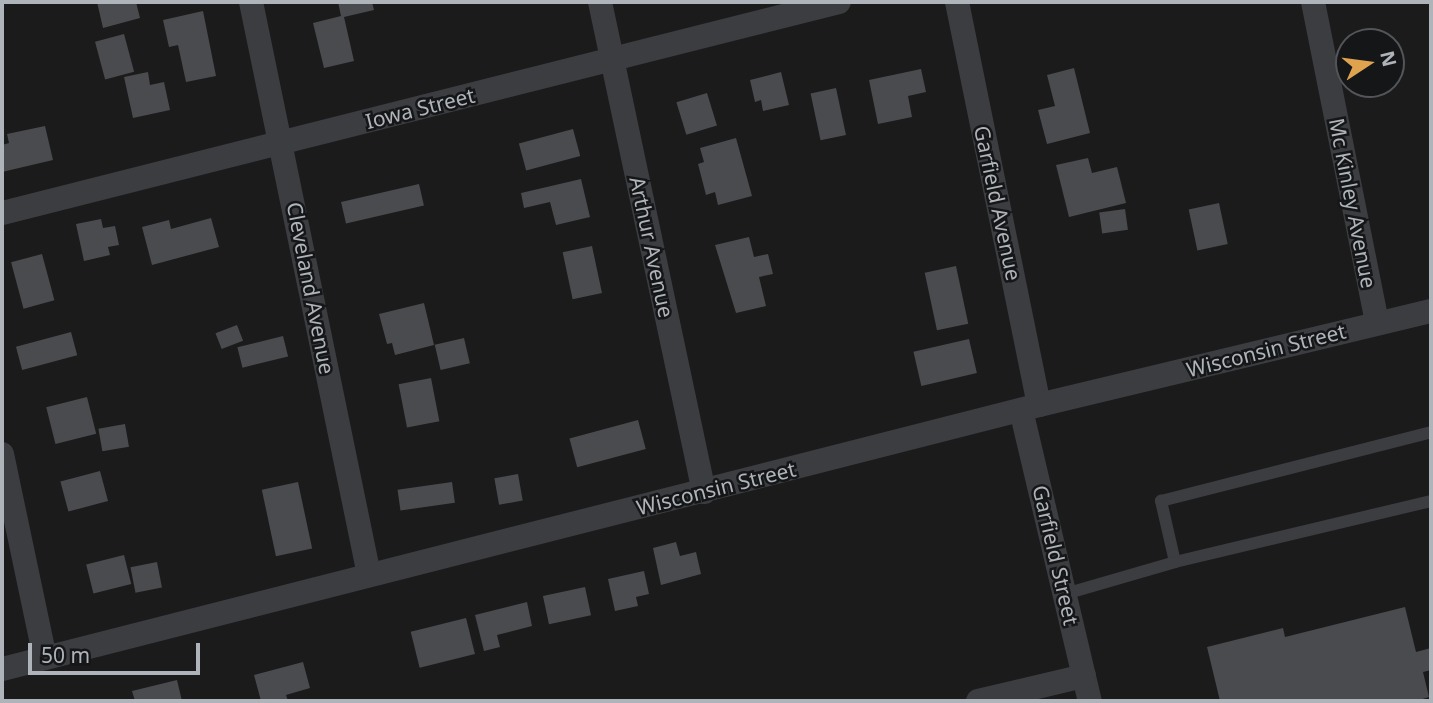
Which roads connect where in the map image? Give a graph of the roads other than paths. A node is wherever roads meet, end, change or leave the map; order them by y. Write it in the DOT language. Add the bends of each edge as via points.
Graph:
graph roads {
  1 [pos="251,2"];
  2 [pos="600,2"];
  3 [pos="839,2"];
  4 [pos="957,2"];
  5 [pos="1313,2"];
  6 [pos="781,9"];
  7 [pos="612,60"];
  8 [pos="281,142"];
  9 [pos="2,213"];
  10 [pos="1431,311"];
  11 [pos="1377,323"];
  12 [pos="1030,407"];
  13 [pos="1431,432"];
  14 [pos="2,454"];
  15 [pos="704,492"];
  16 [pos="1431,501"];
  17 [pos="1175,562"];
  18 [pos="369,575"];
  19 [pos="1065,594"];
  20 [pos="45,658"];
  21 [pos="2,669"];
  22 [pos="1084,676"];
  23 [pos="978,701"];
  24 [pos="1090,701"];
  1 -- 8 [label="street, Cleveland Avenue"];
  2 -- 7 [label="street, Arthur Avenue"];
  3 -- 6 [label="street, Iowa Street"];
  4 -- 12 [label="street, Garfield Avenue"];
  5 -- 11 [label="street, Mc Kinley Avenue"];
  6 -- 7 [label="street, Iowa Street"];
  7 -- 8 [label="street, Iowa Street"];
  7 -- 15 [label="street, Arthur Avenue"];
  8 -- 9 [label="street, Iowa Street"];
  8 -- 18 [label="street, Cleveland Avenue"];
  10 -- 11 [label="street, Wisconsin Street"];
  11 -- 12 [label="street, Wisconsin Street"];
  12 -- 15 [label="street, Wisconsin Street"];
  12 -- 19 [label="street, Garfield Street"];
  13 -- 17 [label="lane" via="1161,501"];
  14 -- 20 [label="street"];
  15 -- 18 [label="street, Wisconsin Street"];
  16 -- 17 [label="lane"];
  17 -- 19 [label="lane"];
  18 -- 20 [label="street, Wisconsin Street"];
  19 -- 22 [label="street, Garfield Street"];
  20 -- 21 [label="street, Wisconsin Street"];
  22 -- 23 [label="street"];
  22 -- 24 [label="street, Garfield Street"];
}
